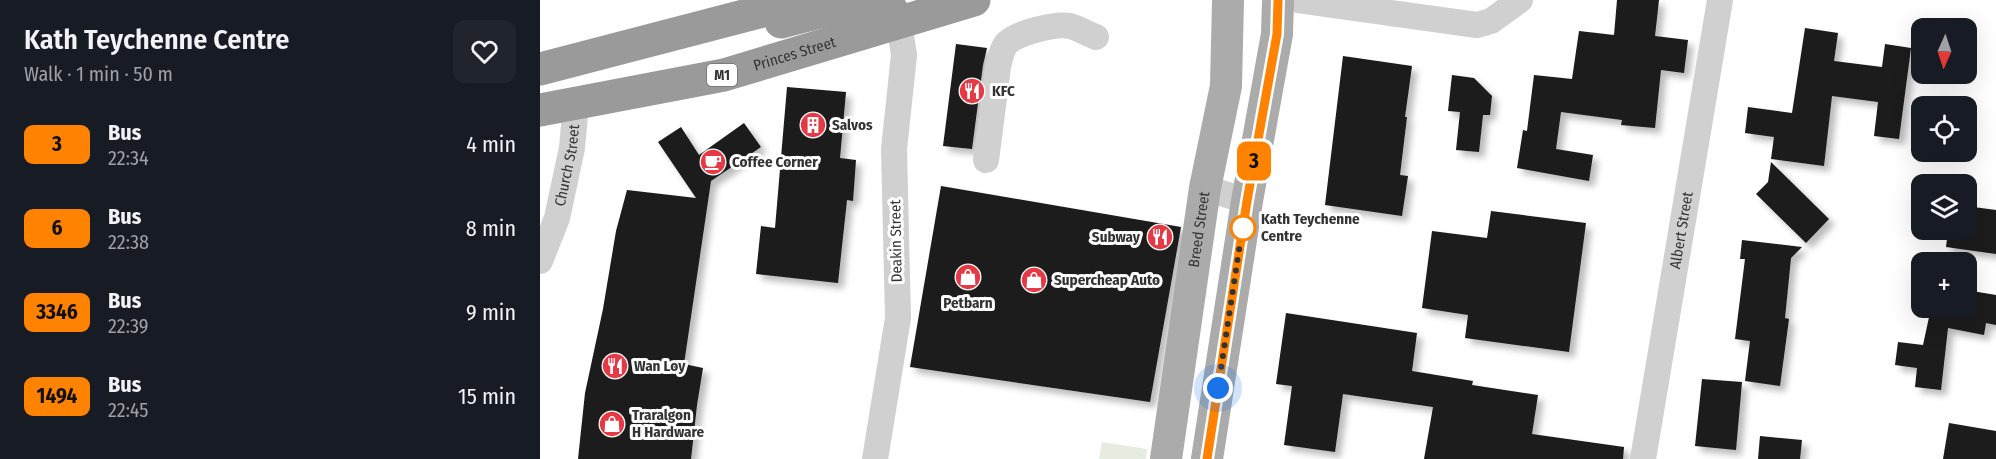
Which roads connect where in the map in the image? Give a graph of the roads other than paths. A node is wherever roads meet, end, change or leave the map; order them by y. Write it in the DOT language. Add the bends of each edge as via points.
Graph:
graph roads {
  1 [pos="805,0"];
  2 [pos="974,0"];
  3 [pos="1228,0"];
  4 [pos="1278,0"];
  5 [pos="1298,0"];
  6 [pos="1520,0"];
  7 [pos="1720,0"];
  8 [pos="899,21"];
  9 [pos="1096,37"];
  10 [pos="655,38"];
  11 [pos="555,66"];
  12 [pos="540,100"];
  13 [pos="576,103"];
  14 [pos="540,110"];
  15 [pos="986,160"];
  16 [pos="1205,188"];
  17 [pos="1247,201"];
  18 [pos="540,261"];
  19 [pos="875,459"];
  20 [pos="1166,459"];
  21 [pos="1207,459"];
  22 [pos="1643,459"];
  1 -- 10 [label="highway"];
  2 -- 8 [label="highway, Princes Street / M1"];
  3 -- 16 [label="main road, Breed Street" via="1226,86"];
  4 -- 17 [label="main road" via="1277,34"];
  5 -- 6 [label="street" via="1477,25 1491,21"];
  7 -- 22 [label="street, Albert Street"];
  8 -- 10 [label="highway" via="888,4 862,1 717,38"];
  8 -- 13 [label="highway, Princes Street / M1" via="724,75"];
  8 -- 19 [label="street, Deakin Street" via="904,56 894,149 898,318"];
  9 -- 15 [label="street" via="1069,26 1054,26 1014,37 1007,44 998,67"];
  10 -- 11 [label="highway"];
  11 -- 12 [label="highway"];
  11 -- 13 [label="highway" via="577,86"];
  13 -- 14 [label="highway, Princes Street / M1"];
  13 -- 18 [label="street, Church Street" via="572,148 556,218"];
  16 -- 17 [label="street"];
  16 -- 20 [label="main road, Breed Street"];
  17 -- 21 [label="main road"];
}
